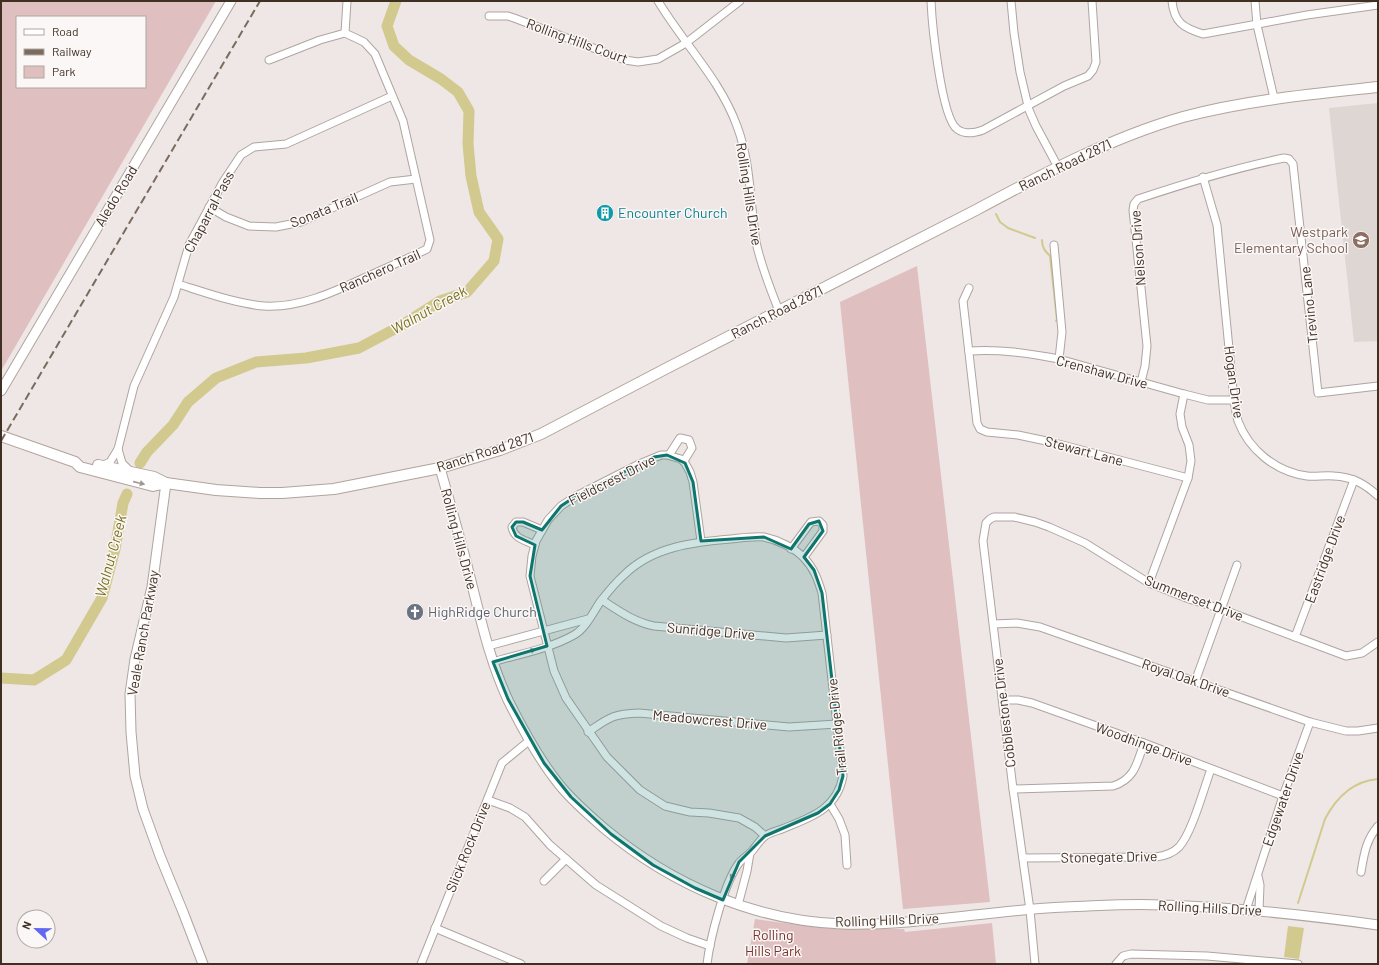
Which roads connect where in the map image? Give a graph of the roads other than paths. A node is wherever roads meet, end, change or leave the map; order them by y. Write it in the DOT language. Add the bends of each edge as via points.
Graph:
graph roads {
  1 [pos="231,1"];
  2 [pos="347,1"];
  3 [pos="658,1"];
  4 [pos="740,1"];
  5 [pos="931,1"];
  6 [pos="1011,1"];
  7 [pos="1092,1"];
  8 [pos="1172,1"];
  9 [pos="1255,1"];
  10 [pos="1343,1"];
  11 [pos="1378,5"];
  12 [pos="1343,10"];
  13 [pos="489,16"];
  14 [pos="1257,25"];
  15 [pos="345,33"];
  16 [pos="686,43"];
  17 [pos="269,60"];
  18 [pos="1378,87"];
  19 [pos="392,96"];
  20 [pos="1274,98"];
  21 [pos="1028,106"];
  22 [pos="1289,159"];
  23 [pos="1058,167"];
  24 [pos="1204,177"];
  25 [pos="416,179"];
  26 [pos="209,207"];
  27 [pos="1054,245"];
  28 [pos="178,284"];
  29 [pos="969,288"];
  30 [pos="779,311"];
  31 [pos="969,351"];
  32 [pos="1059,359"];
  33 [pos="1141,382"];
  34 [pos="1378,386"];
  35 [pos="1,391"];
  36 [pos="1184,394"];
  37 [pos="1234,400"];
  38 [pos="1,436"];
  39 [pos="118,449"];
  40 [pos="669,455"];
  41 [pos="684,461"];
  42 [pos="75,462"];
  43 [pos="102,466"];
  44 [pos="440,468"];
  45 [pos="133,473"];
  46 [pos="1188,478"];
  47 [pos="1354,480"];
  48 [pos="166,483"];
  49 [pos="1378,496"];
  50 [pos="990,519"];
  51 [pos="542,530"];
  52 [pos="701,541"];
  53 [pos="535,544"];
  54 [pos="791,549"];
  55 [pos="804,557"];
  56 [pos="1237,565"];
  57 [pos="1149,583"];
  58 [pos="602,600"];
  59 [pos="1221,609"];
  60 [pos="588,619"];
  61 [pos="994,624"];
  62 [pos="542,631"];
  63 [pos="827,635"];
  64 [pos="1295,637"];
  65 [pos="1378,642"];
  66 [pos="488,646"];
  67 [pos="547,646"];
  68 [pos="493,662"];
  69 [pos="1196,682"];
  70 [pos="1002,700"];
  71 [pos="1310,722"];
  72 [pos="837,724"];
  73 [pos="1378,728"];
  74 [pos="588,732"];
  75 [pos="530,740"];
  76 [pos="1144,743"];
  77 [pos="1211,769"];
  78 [pos="1013,790"];
  79 [pos="1283,796"];
  80 [pos="488,800"];
  81 [pos="830,804"];
  82 [pos="1378,826"];
  83 [pos="765,836"];
  84 [pos="750,853"];
  85 [pos="566,858"];
  86 [pos="1023,858"];
  87 [pos="847,865"];
  88 [pos="1361,872"];
  89 [pos="1258,876"];
  90 [pos="544,881"];
  91 [pos="723,900"];
  92 [pos="738,905"];
  93 [pos="1030,910"];
  94 [pos="1246,910"];
  95 [pos="1259,910"];
  96 [pos="1378,925"];
  97 [pos="436,928"];
  98 [pos="710,946"];
  99 [pos="1270,962"];
  100 [pos="203,964"];
  101 [pos="421,964"];
  102 [pos="521,964"];
  103 [pos="707,964"];
  104 [pos="1035,964"];
  105 [pos="1116,964"];
  106 [pos="1298,964"];
  1 -- 35 [label="street, Aledo Road"];
  2 -- 15 [label="street"];
  3 -- 16 [label="street, Rolling Hills Drive"];
  4 -- 16 [label="street, Rolling Hills Court"];
  5 -- 21 [label="street" via="943,94 953,125 965,133 976,133"];
  6 -- 21 [label="street" via="1014,33"];
  7 -- 21 [label="street" via="1096,62 1093,70 1088,76"];
  8 -- 14 [label="street" via="1177,19 1187,29 1203,34"];
  9 -- 14 [label="street"];
  10 -- 12 [label="street"];
  11 -- 12 [label="street"];
  12 -- 14 [label="street"];
  13 -- 16 [label="street, Rolling Hills Court" via="508,16 625,60 658,59"];
  14 -- 20 [label="street"];
  15 -- 17 [label="street"];
  15 -- 19 [label="street, Ranchero Trail" via="364,42 375,54"];
  16 -- 30 [label="street, Rolling Hills Drive" via="715,82 737,125 745,151 756,241 762,268"];
  18 -- 20 [label="main road, Ranch Road 2871"];
  19 -- 25 [label="street, Ranchero Trail" via="403,121"];
  19 -- 26 [label="street, Chaparral Pass" via="286,144 254,147 241,155"];
  20 -- 23 [label="main road, Ranch Road 2871" via="1182,118 1110,143"];
  21 -- 23 [label="street"];
  22 -- 24 [label="street, Nelson Drive" via="1247,165"];
  22 -- 34 [label="street, Trevino Lane" via="1294,164 1318,393"];
  23 -- 30 [label="main road, Ranch Road 2871"];
  24 -- 33 [label="street, Nelson Drive" via="1138,199 1134,204 1147,346"];
  24 -- 37 [label="street, Hogan Drive" via="1217,224"];
  25 -- 26 [label="street, Sonata Trail" via="390,182 301,222 276,227 250,226"];
  25 -- 28 [label="street, Ranchero Trail" via="430,240 427,249 345,287 294,304 264,306 231,300"];
  26 -- 28 [label="street, Chaparral Pass" via="189,244"];
  27 -- 32 [label="street" via="1062,332"];
  28 -- 39 [label="street, Chaparral Pass" via="134,386"];
  29 -- 31 [label="street" via="963,301"];
  30 -- 44 [label="main road, Ranch Road 2871" via="541,434 500,450"];
  31 -- 32 [label="street, Crenshaw Drive" via="1014,351"];
  31 -- 46 [label="street, Stewart Lane" via="980,429 1051,442"];
  32 -- 33 [label="street, Crenshaw Drive"];
  33 -- 36 [label="street, Crenshaw Drive"];
  36 -- 37 [label="street, Crenshaw Drive" via="1208,400"];
  36 -- 46 [label="street" via="1180,414 1191,461"];
  37 -- 47 [label="street, Hogan Drive" via="1238,420 1247,439 1262,456 1283,469 1306,476 1335,476"];
  38 -- 42 [label="main road, Ranch Road 2871"];
  39 -- 43 [label="street, Chaparral Pass" via="110,462"];
  39 -- 45 [label="street" via="122,463"];
  40 -- 41 [label="street, Fieldcrest Drive"];
  40 -- 41 [label="street, Fieldcrest Drive" via="680,438 689,440 692,448"];
  40 -- 51 [label="street, Fieldcrest Drive" via="654,457 576,496 548,520"];
  41 -- 52 [label="street" via="693,482"];
  42 -- 43 [label="main road, Ranch Road 2871"];
  42 -- 48 [label="main road, Ranch Road 2871, one-way" via="80,466 135,482 153,486"];
  43 -- 45 [label="main road, Ranch Road 2871"];
  44 -- 48 [label="main road, Ranch Road 2871" via="334,489 305,492 260,493"];
  44 -- 66 [label="street, Rolling Hills Drive"];
  45 -- 48 [label="main road, Ranch Road 2871" via="154,477"];
  46 -- 57 [label="street"];
  47 -- 49 [label="street, Hogan Drive"];
  47 -- 64 [label="street, Eastridge Drive"];
  48 -- 100 [label="street, Veale Ranch Parkway" via="152,587 135,659 130,694 131,732 135,776 143,809"];
  50 -- 57 [label="street, Summerset Drive" via="1014,516 1050,527 1085,543"];
  50 -- 61 [label="street, Cobblestone Drive" via="986,523 984,541"];
  51 -- 53 [label="street, Fieldcrest Drive"];
  51 -- 53 [label="street" via="523,522 516,522 512,527 516,536"];
  52 -- 54 [label="street, Trail Ridge Drive" via="764,537"];
  52 -- 58 [label="street, Trail Ridge Drive" via="676,546 642,561 624,574"];
  53 -- 62 [label="street, Fieldcrest Drive" via="530,576"];
  54 -- 55 [label="street, Trail Ridge Drive"];
  54 -- 55 [label="street" via="809,524 819,521 823,525 823,531"];
  55 -- 63 [label="street, Trail Ridge Drive" via="814,570 822,593"];
  56 -- 59 [label="street"];
  57 -- 59 [label="street, Summerset Drive"];
  58 -- 60 [label="street, Trail Ridge Drive"];
  58 -- 63 [label="street, Sunridge Drive" via="622,614 654,626 786,638"];
  59 -- 64 [label="street, Summerset Drive"];
  59 -- 69 [label="street"];
  60 -- 62 [label="street"];
  60 -- 67 [label="street, Trail Ridge Drive" via="575,635"];
  61 -- 69 [label="street, Royal Oak Drive" via="1017,623 1040,627"];
  61 -- 70 [label="street, Cobblestone Drive"];
  62 -- 66 [label="street"];
  62 -- 67 [label="street, Fieldcrest Drive"];
  63 -- 72 [label="street, Trail Ridge Drive"];
  64 -- 65 [label="street, Summerset Drive" via="1346,656 1362,652"];
  66 -- 68 [label="street, Rolling Hills Drive"];
  68 -- 67 [label="street, Trail Ridge Drive, one-way"];
  67 -- 74 [label="street, Fieldcrest Drive" via="554,671 566,698"];
  68 -- 75 [label="street, Rolling Hills Drive" via="508,699"];
  69 -- 71 [label="street, Royal Oak Drive"];
  70 -- 76 [label="street, Woodhinge Drive" via="1032,703"];
  70 -- 78 [label="street, Cobblestone Drive"];
  71 -- 73 [label="street, Royal Oak Drive" via="1346,730"];
  71 -- 79 [label="street, Edgewater Drive"];
  72 -- 74 [label="street, Meadowcrest Drive" via="789,727 633,713 609,718"];
  72 -- 81 [label="street, Trail Ridge Drive" via="843,776 839,790"];
  74 -- 83 [label="street, Fieldcrest Drive" via="607,757 640,790 665,806 739,818"];
  75 -- 80 [label="street, Slick Rock Drive" via="502,763"];
  75 -- 91 [label="street, Rolling Hills Drive" via="558,783 583,810 611,834 667,873"];
  76 -- 77 [label="street, Woodhinge Drive"];
  76 -- 78 [label="street" via="1131,776 1122,783 1112,786"];
  77 -- 79 [label="street, Woodhinge Drive"];
  77 -- 86 [label="street, Stonegate Drive" via="1189,832 1175,850 1156,857"];
  78 -- 86 [label="street, Cobblestone Drive"];
  79 -- 89 [label="street, Edgewater Drive"];
  80 -- 85 [label="street" via="525,817 550,845"];
  80 -- 97 [label="street, Slick Rock Drive"];
  81 -- 83 [label="street, Trail Ridge Drive" via="814,816"];
  81 -- 87 [label="street" via="845,834"];
  82 -- 88 [label="street" via="1365,846"];
  83 -- 84 [label="street, Trail Ridge Drive"];
  84 -- 91 [label="street, Trail Ridge Drive, one-way" via="740,862"];
  84 -- 92 [label="street"];
  85 -- 90 [label="street"];
  85 -- 98 [label="street" via="596,885 661,926"];
  86 -- 93 [label="street, Cobblestone Drive"];
  89 -- 94 [label="street, Edgewater Drive"];
  89 -- 95 [label="street, Edgewater Drive"];
  91 -- 92 [label="street, Rolling Hills Drive"];
  91 -- 98 [label="street, Trail Ridge Drive"];
  92 -- 93 [label="street, Rolling Hills Drive" via="778,916 840,924 890,923"];
  93 -- 94 [label="street, Rolling Hills Drive" via="1159,904"];
  93 -- 104 [label="street, Cobblestone Drive"];
  94 -- 95 [label="street, Rolling Hills Drive"];
  95 -- 96 [label="street, Rolling Hills Drive"];
  97 -- 101 [label="street, Slick Rock Drive"];
  97 -- 102 [label="street"];
  98 -- 103 [label="street, Trail Ridge Drive"];
  99 -- 105 [label="street" via="1207,956 1131,954 1123,956"];
  99 -- 106 [label="street"];
}
